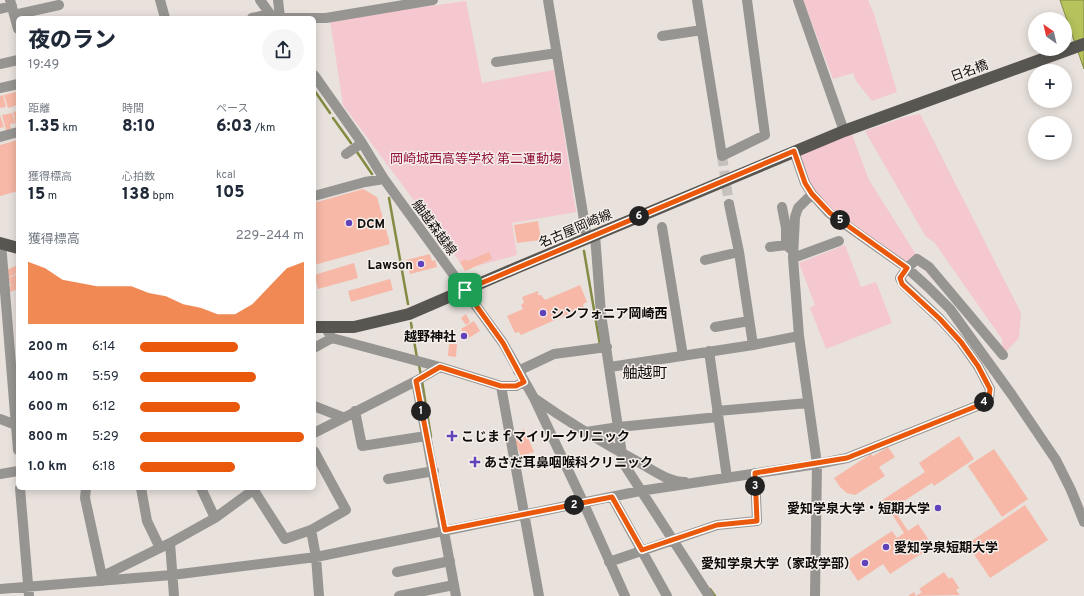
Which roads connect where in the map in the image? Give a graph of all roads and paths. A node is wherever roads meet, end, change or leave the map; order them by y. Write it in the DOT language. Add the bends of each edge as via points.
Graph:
graph roads {
  1 [pos="160,0"];
  2 [pos="260,0"];
  3 [pos="278,0"];
  4 [pos="433,0"];
  5 [pos="548,0"];
  6 [pos="697,0"];
  7 [pos="747,0"];
  8 [pos="798,0"];
  9 [pos="397,3"];
  10 [pos="59,5"];
  11 [pos="12,7"];
  12 [pos="0,9"];
  13 [pos="164,16"];
  14 [pos="274,16"];
  15 [pos="275,16"];
  16 [pos="316,18"];
  17 [pos="16,22"];
  18 [pos="702,30"];
  19 [pos="662,36"];
  20 [pos="1084,44"];
  21 [pos="557,53"];
  22 [pos="16,60"];
  23 [pos="496,62"];
  24 [pos="0,64"];
  25 [pos="316,78"];
  26 [pos="16,84"];
  27 [pos="0,88"];
  28 [pos="864,124"];
  29 [pos="844,131"];
  30 [pos="16,132"];
  31 [pos="0,136"];
  32 [pos="362,143"];
  33 [pos="794,151"];
  34 [pos="346,154"];
  35 [pos="384,179"];
  36 [pos="812,194"];
  37 [pos="316,195"];
  38 [pos="729,204"];
  39 [pos="782,207"];
  40 [pos="662,227"];
  41 [pos="591,237"];
  42 [pos="839,241"];
  43 [pos="0,243"];
  44 [pos="16,247"];
  45 [pos="770,247"];
  46 [pos="791,251"];
  47 [pos="739,252"];
  48 [pos="705,260"];
  49 [pos="907,268"];
  50 [pos="465,290"];
  51 [pos="749,321"];
  52 [pos="715,327"];
  53 [pos="324,331"];
  54 [pos="799,336"];
  55 [pos="316,345"];
  56 [pos="753,345"];
  57 [pos="607,347"];
  58 [pos="709,351"];
  59 [pos="1003,355"];
  60 [pos="683,356"];
  61 [pos="417,361"];
  62 [pos="440,367"];
  63 [pos="610,367"];
  64 [pos="518,371"];
  65 [pos="419,379"];
  66 [pos="524,382"];
  67 [pos="501,386"];
  68 [pos="534,398"];
  69 [pos="808,403"];
  70 [pos="316,407"];
  71 [pos="355,411"];
  72 [pos="16,414"];
  73 [pos="718,414"];
  74 [pos="342,417"];
  75 [pos="0,419"];
  76 [pos="16,425"];
  77 [pos="619,426"];
  78 [pos="316,432"];
  79 [pos="586,432"];
  80 [pos="426,436"];
  81 [pos="622,454"];
  82 [pos="316,457"];
  83 [pos="816,464"];
  84 [pos="16,471"];
  85 [pos="434,471"];
  86 [pos="755,473"];
  87 [pos="0,474"];
  88 [pos="726,478"];
  89 [pos="388,479"];
  90 [pos="708,482"];
  91 [pos="20,490"];
  92 [pos="86,490"];
  93 [pos="141,490"];
  94 [pos="202,490"];
  95 [pos="254,490"];
  96 [pos="256,490"];
  97 [pos="640,491"];
  98 [pos="612,497"];
  99 [pos="584,504"];
  100 [pos="524,514"];
  101 [pos="215,518"];
  102 [pos="1084,522"];
  103 [pos="311,530"];
  104 [pos="445,530"];
  105 [pos="672,540"];
  106 [pos="170,543"];
  107 [pos="160,548"];
  108 [pos="642,550"];
  109 [pos="316,557"];
  110 [pos="450,561"];
  111 [pos="609,562"];
  112 [pos="397,572"];
  113 [pos="172,575"];
  114 [pos="103,579"];
  115 [pos="454,585"];
  116 [pos="0,589"];
  117 [pos="29,591"];
  118 [pos="174,596"];
  119 [pos="319,596"];
  120 [pos="399,596"];
  121 [pos="456,596"];
  122 [pos="539,596"];
  123 [pos="625,596"];
  124 [pos="667,596"];
  125 [pos="709,596"];
  126 [pos="815,596"];
  1 -- 13 [label="street"];
  2 -- 14 [label="street"];
  3 -- 15 [label="street"];
  4 -- 9 [label="street"];
  5 -- 21 [label="street"];
  6 -- 18 [label="street"];
  7 -- 18 [label="street" via="765,135 722,156"];
  8 -- 29 [label="street"];
  9 -- 16 [label="street"];
  10 -- 11 [label="street"];
  11 -- 12 [label="street"];
  11 -- 17 [label="street"];
  18 -- 19 [label="street"];
  20 -- 28 [label="main road, 日名橋"];
  21 -- 23 [label="street"];
  21 -- 41 [label="street"];
  22 -- 24 [label="street"];
  25 -- 32 [label="street, 舳越森越線"];
  26 -- 27 [label="street"];
  28 -- 29 [label="main road, 名古屋岡崎線"];
  29 -- 33 [label="main road, 名古屋岡崎線"];
  30 -- 31 [label="street"];
  32 -- 34 [label="street"];
  32 -- 35 [label="street, 舳越森越線"];
  33 -- 36 [label="street" via="805,183"];
  33 -- 41 [label="main road, 名古屋岡崎線"];
  35 -- 37 [label="street"];
  35 -- 50 [label="street, 舳越森越線"];
  36 -- 46 [label="street" via="798,208"];
  36 -- 49 [label="street" via="830,213"];
  38 -- 47 [label="street"];
  39 -- 46 [label="street"];
  40 -- 60 [label="street"];
  41 -- 50 [label="main road, 名古屋岡崎線"];
  41 -- 57 [label="street"];
  42 -- 46 [label="street"];
  43 -- 44 [label="main road"];
  43 -- 72 [label="street"];
  45 -- 46 [label="street"];
  46 -- 54 [label="street"];
  47 -- 48 [label="street"];
  47 -- 51 [label="street"];
  49 -- 59 [label="street" via="917,259 929,267"];
  49 -- 83 [label="street" via="900,278 902,284 961,342 990,389 989,398 982,404 847,458"];
  49 -- 102 [label="street" via="950,309 1012,395 1056,460"];
  50 -- 53 [label="main road, 名古屋岡崎線" via="409,314"];
  50 -- 64 [label="street, 舳越森越線" via="503,343"];
  51 -- 52 [label="street"];
  51 -- 56 [label="street"];
  53 -- 55 [label="street"];
  53 -- 61 [label="street"];
  54 -- 56 [label="street"];
  54 -- 69 [label="street"];
  56 -- 58 [label="street"];
  57 -- 63 [label="street"];
  57 -- 64 [label="street" via="554,354"];
  58 -- 60 [label="street"];
  58 -- 73 [label="street"];
  60 -- 63 [label="street"];
  61 -- 62 [label="street"];
  61 -- 65 [label="street"];
  62 -- 65 [label="street"];
  62 -- 67 [label="street"];
  63 -- 77 [label="street"];
  64 -- 66 [label="street, 舳越森越線"];
  65 -- 71 [label="street"];
  65 -- 80 [label="street"];
  66 -- 67 [label="street" via="516,386"];
  66 -- 68 [label="street, 舳越森越線"];
  67 -- 100 [label="street"];
  68 -- 79 [label="street"];
  68 -- 99 [label="street, 舳越森越線"];
  69 -- 73 [label="street"];
  69 -- 83 [label="street"];
  70 -- 74 [label="street"];
  71 -- 74 [label="street"];
  71 -- 80 [label="street" via="362,446"];
  73 -- 77 [label="street"];
  73 -- 88 [label="street"];
  74 -- 78 [label="street"];
  75 -- 76 [label="street"];
  77 -- 79 [label="street"];
  77 -- 81 [label="street"];
  79 -- 81 [label="street"];
  80 -- 85 [label="street"];
  81 -- 90 [label="street" via="669,479 681,482"];
  81 -- 97 [label="street" via="622,461"];
  82 -- 103 [label="street" via="346,510"];
  83 -- 86 [label="street"];
  83 -- 126 [label="street"];
  84 -- 87 [label="street"];
  85 -- 89 [label="street"];
  85 -- 104 [label="street"];
  86 -- 88 [label="street"];
  86 -- 105 [label="street" via="757,521 717,525"];
  88 -- 90 [label="street"];
  90 -- 97 [label="street"];
  91 -- 117 [label="street"];
  92 -- 114 [label="street" via="85,498"];
  93 -- 107 [label="street" via="147,521"];
  94 -- 101 [label="street"];
  95 -- 101 [label="street"];
  96 -- 103 [label="street" via="285,539"];
  97 -- 98 [label="street"];
  97 -- 105 [label="street"];
  98 -- 99 [label="street"];
  98 -- 108 [label="street"];
  99 -- 100 [label="street"];
  99 -- 111 [label="street, 舳越森越線"];
  100 -- 104 [label="street"];
  100 -- 122 [label="street"];
  101 -- 106 [label="street"];
  103 -- 109 [label="street"];
  104 -- 109 [label="street"];
  104 -- 110 [label="street"];
  105 -- 108 [label="street"];
  105 -- 125 [label="street"];
  106 -- 107 [label="street"];
  106 -- 113 [label="street"];
  107 -- 114 [label="street"];
  108 -- 111 [label="street"];
  108 -- 124 [label="street"];
  109 -- 113 [label="street"];
  109 -- 119 [label="street"];
  110 -- 112 [label="street"];
  110 -- 115 [label="street"];
  111 -- 123 [label="street, 舳越森越線"];
  113 -- 114 [label="street"];
  113 -- 118 [label="street"];
  114 -- 117 [label="street"];
  115 -- 120 [label="street"];
  115 -- 121 [label="street"];
  116 -- 117 [label="street"];
}
